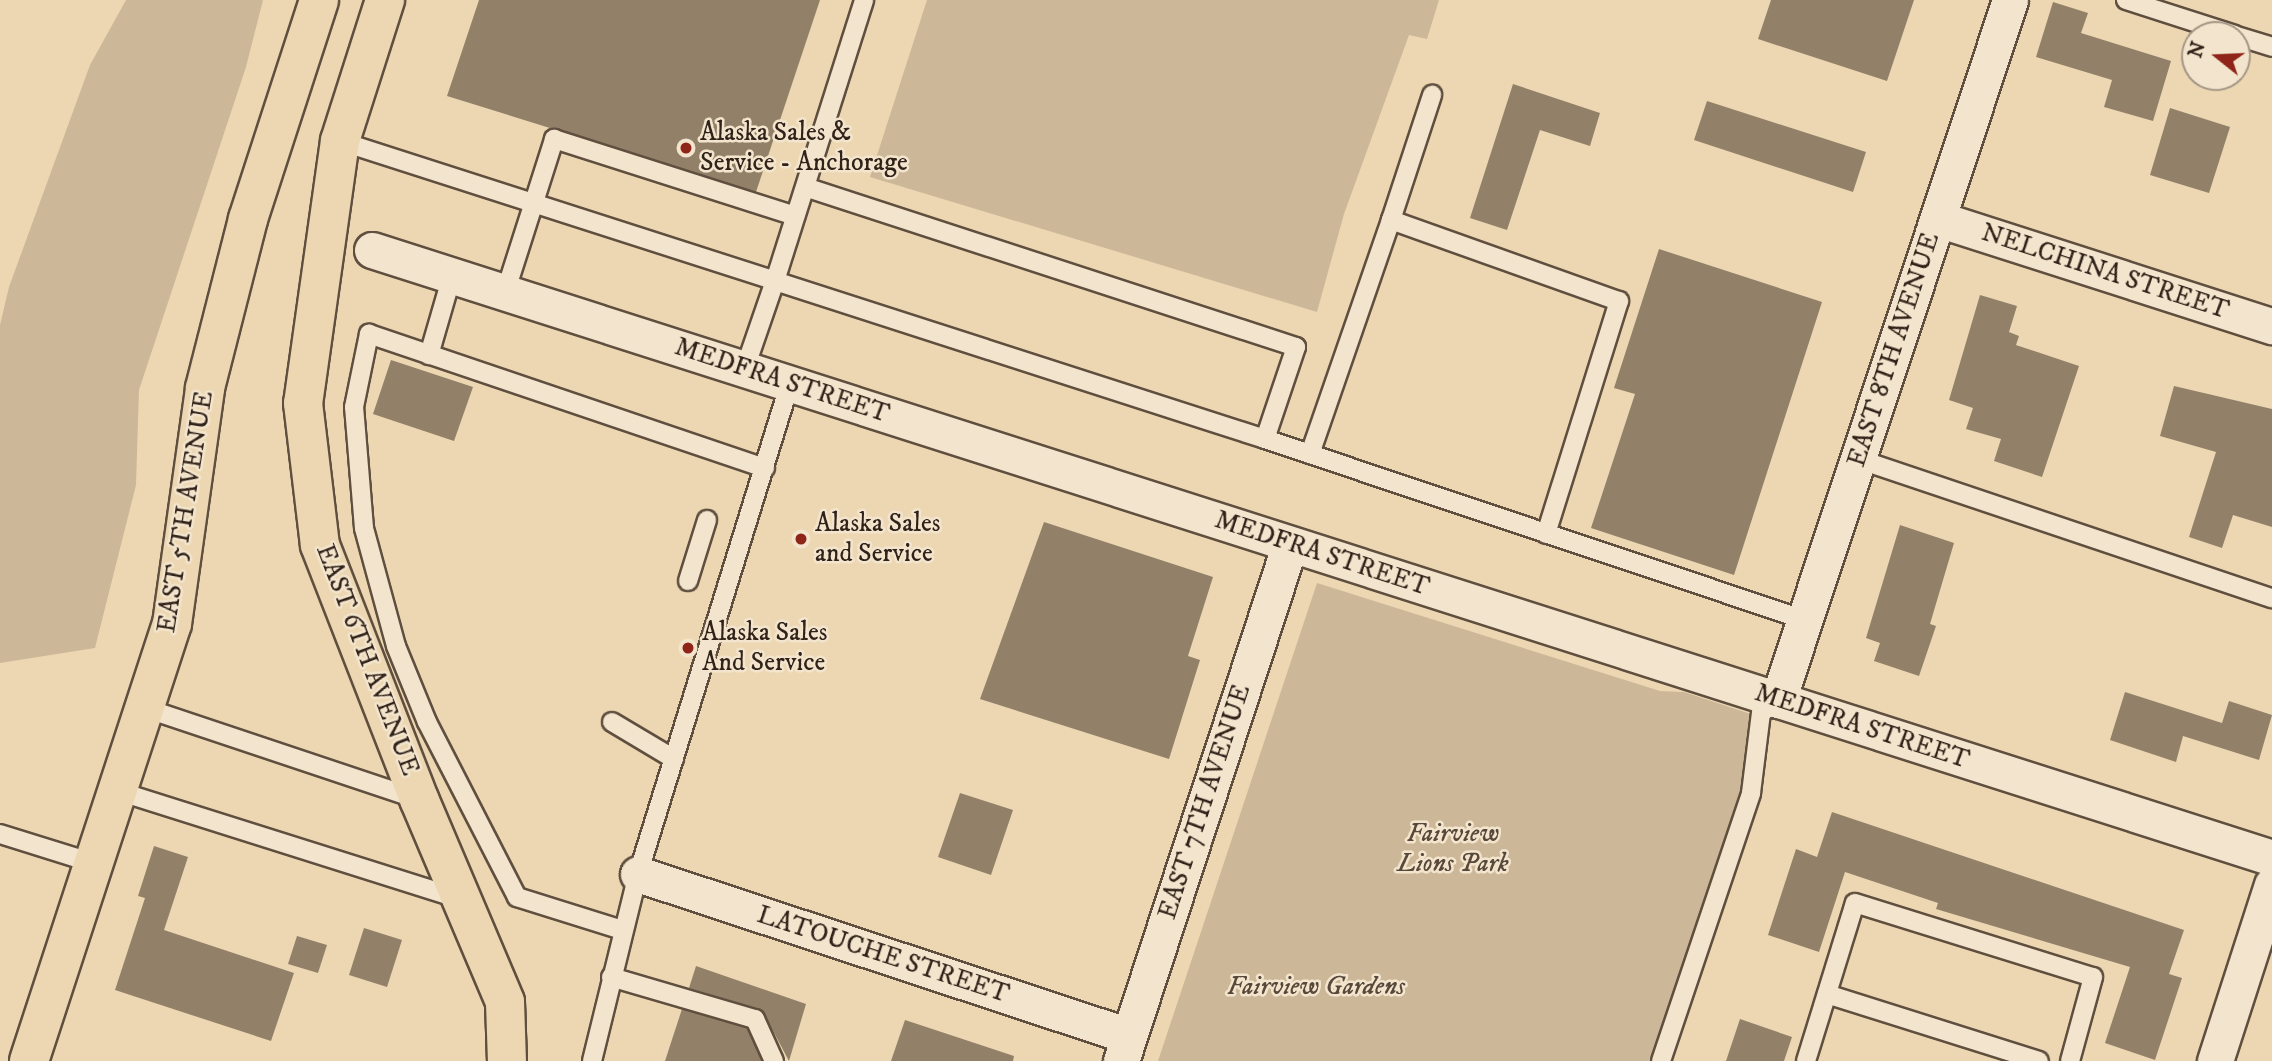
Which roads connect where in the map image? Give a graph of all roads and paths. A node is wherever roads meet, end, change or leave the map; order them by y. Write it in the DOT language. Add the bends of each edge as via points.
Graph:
graph roads {
  1 [pos="319,0"];
  2 [pos="385,0"];
  3 [pos="863,0"];
  4 [pos="2010,0"];
  5 [pos="2126,0"];
  6 [pos="2192,21"];
  7 [pos="2251,40"];
  8 [pos="2272,47"];
  9 [pos="1432,95"];
  10 [pos="340,141"];
  11 [pos="804,187"];
  12 [pos="533,203"];
  13 [pos="795,216"];
  14 [pos="1938,219"];
  15 [pos="1391,220"];
  16 [pos="372,250"];
  17 [pos="453,276"];
  18 [pos="775,281"];
  19 [pos="505,293"];
  20 [pos="2272,326"];
  21 [pos="429,355"];
  22 [pos="745,368"];
  23 [pos="790,383"];
  24 [pos="1265,439"];
  25 [pos="1310,454"];
  26 [pos="1858,459"];
  27 [pos="765,468"];
  28 [pos="707,520"];
  29 [pos="1546,534"];
  30 [pos="1290,544"];
  31 [pos="688,581"];
  32 [pos="2272,598"];
  33 [pos="1805,620"];
  34 [pos="1778,700"];
  35 [pos="145,708"];
  36 [pos="612,722"];
  37 [pos="674,759"];
  38 [pos="118,791"];
  39 [pos="419,800"];
  40 [pos="0,834"];
  41 [pos="2272,858"];
  42 [pos="93,863"];
  43 [pos="638,874"];
  44 [pos="2272,885"];
  45 [pos="462,900"];
  46 [pos="622,930"];
  47 [pos="611,976"];
  48 [pos="1827,993"];
  49 [pos="1125,1049"];
  50 [pos="29,1061"];
  51 [pos="507,1061"];
  52 [pos="592,1061"];
  53 [pos="774,1061"];
  54 [pos="1661,1061"];
  55 [pos="1806,1061"];
  56 [pos="2039,1061"];
  57 [pos="2070,1061"];
  58 [pos="2215,1061"];
  1 -- 35 [label="highway, EAST 5TH AVENUE" via="248,219 205,388 172,624"];
  2 -- 10 [label="highway, EAST 6TH AVENUE"];
  3 -- 11 [label="lane"];
  4 -- 14 [label="street, EAST 8TH AVENUE"];
  5 -- 6 [label="lane"];
  7 -- 8 [label="lane"];
  9 -- 15 [label="lane"];
  10 -- 12 [label="lane"];
  10 -- 39 [label="highway, EAST 6TH AVENUE" via="303,403 320,545"];
  11 -- 13 [label="lane"];
  11 -- 24 [label="lane" via="1296,346"];
  12 -- 13 [label="lane" via="554,139"];
  12 -- 18 [label="lane"];
  12 -- 19 [label="lane"];
  13 -- 18 [label="lane"];
  14 -- 20 [label="street, NELCHINA STREET"];
  14 -- 26 [label="street, EAST 8TH AVENUE"];
  15 -- 25 [label="lane"];
  15 -- 29 [label="lane" via="1619,300"];
  16 -- 17 [label="street, MEDFRA STREET"];
  17 -- 19 [label="street, MEDFRA STREET"];
  17 -- 21 [label="lane"];
  18 -- 22 [label="lane"];
  18 -- 24 [label="lane"];
  19 -- 22 [label="street, MEDFRA STREET"];
  21 -- 27 [label="lane"];
  21 -- 46 [label="lane" via="369,334 354,407 364,528 396,646 427,722 517,897"];
  22 -- 23 [label="street, MEDFRA STREET"];
  23 -- 27 [label="lane"];
  23 -- 30 [label="street, MEDFRA STREET"];
  24 -- 25 [label="lane"];
  25 -- 29 [label="lane"];
  26 -- 32 [label="lane"];
  26 -- 33 [label="street, EAST 8TH AVENUE"];
  27 -- 37 [label="lane"];
  28 -- 31 [label="lane"];
  29 -- 33 [label="lane"];
  30 -- 34 [label="street, MEDFRA STREET"];
  30 -- 49 [label="street, EAST 7TH AVENUE"];
  33 -- 34 [label="street, EAST 8TH AVENUE"];
  34 -- 41 [label="street, MEDFRA STREET"];
  34 -- 54 [label="lane" via="1761,713 1751,793"];
  35 -- 38 [label="highway, EAST 5TH AVENUE"];
  35 -- 39 [label="lane"];
  36 -- 37 [label="lane"];
  37 -- 43 [label="lane"];
  38 -- 42 [label="highway, EAST 5TH AVENUE"];
  38 -- 45 [label="lane"];
  39 -- 45 [label="highway, EAST 6TH AVENUE"];
  40 -- 42 [label="lane"];
  42 -- 50 [label="highway, EAST 5TH AVENUE"];
  43 -- 46 [label="lane"];
  43 -- 49 [label="street, LATOUCHE STREET"];
  44 -- 58 [label="street"];
  45 -- 51 [label="highway, EAST 6TH AVENUE" via="505,1002"];
  46 -- 47 [label="lane"];
  47 -- 52 [label="lane"];
  47 -- 53 [label="lane" via="755,1019"];
  48 -- 55 [label="lane"];
  48 -- 56 [label="lane"];
  48 -- 57 [label="lane" via="1855,903 2093,977"];
}
